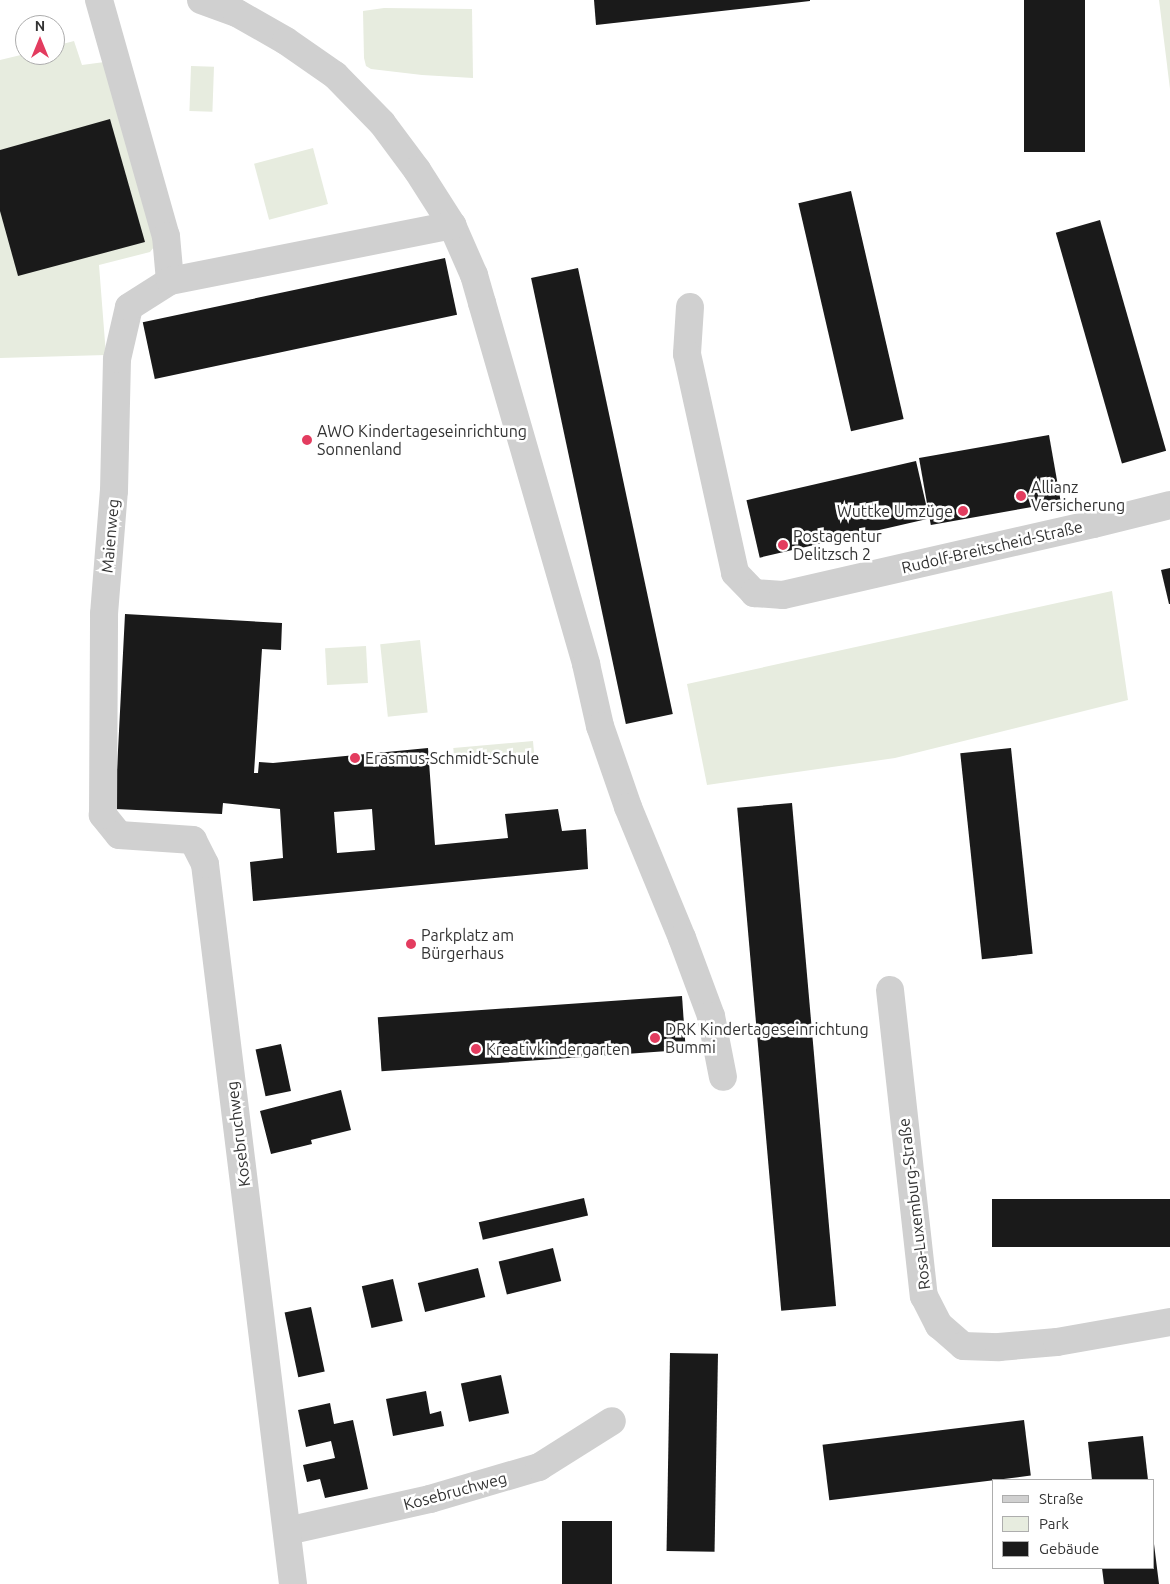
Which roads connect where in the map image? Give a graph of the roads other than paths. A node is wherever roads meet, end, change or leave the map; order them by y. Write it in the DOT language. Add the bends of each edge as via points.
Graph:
graph roads {
  1 [pos="99,0"];
  2 [pos="201,0"];
  3 [pos="452,225"];
  4 [pos="170,282"];
  5 [pos="690,307"];
  6 [pos="1170,505"];
  7 [pos="103,815"];
  8 [pos="890,990"];
  9 [pos="723,1077"];
  10 [pos="1170,1322"];
  11 [pos="612,1421"];
  12 [pos="287,1531"];
  13 [pos="293,1584"];
  1 -- 4 [label="street" via="166,236"];
  2 -- 3 [label="street" via="237,13 336,75 382,123"];
  3 -- 4 [label="street, Maienweg"];
  3 -- 9 [label="street" via="476,284 586,664 600,726 628,807 711,1016"];
  4 -- 7 [label="street, Maienweg" via="129,307 117,359 114,491 104,614"];
  5 -- 6 [label="street, Rudolf-Breitscheid-Straße" via="687,354 735,574 754,593 783,595"];
  7 -- 12 [label="street, Kosebruchweg" via="119,835 193,840 205,864"];
  8 -- 10 [label="street, Rosa-Luxemburg-Straße" via="924,1296 939,1325 963,1346 999,1347 1057,1342"];
  11 -- 12 [label="street, Kosebruchweg" via="539,1467 430,1499"];
  12 -- 13 [label="street, Kosebruchweg"];
}
